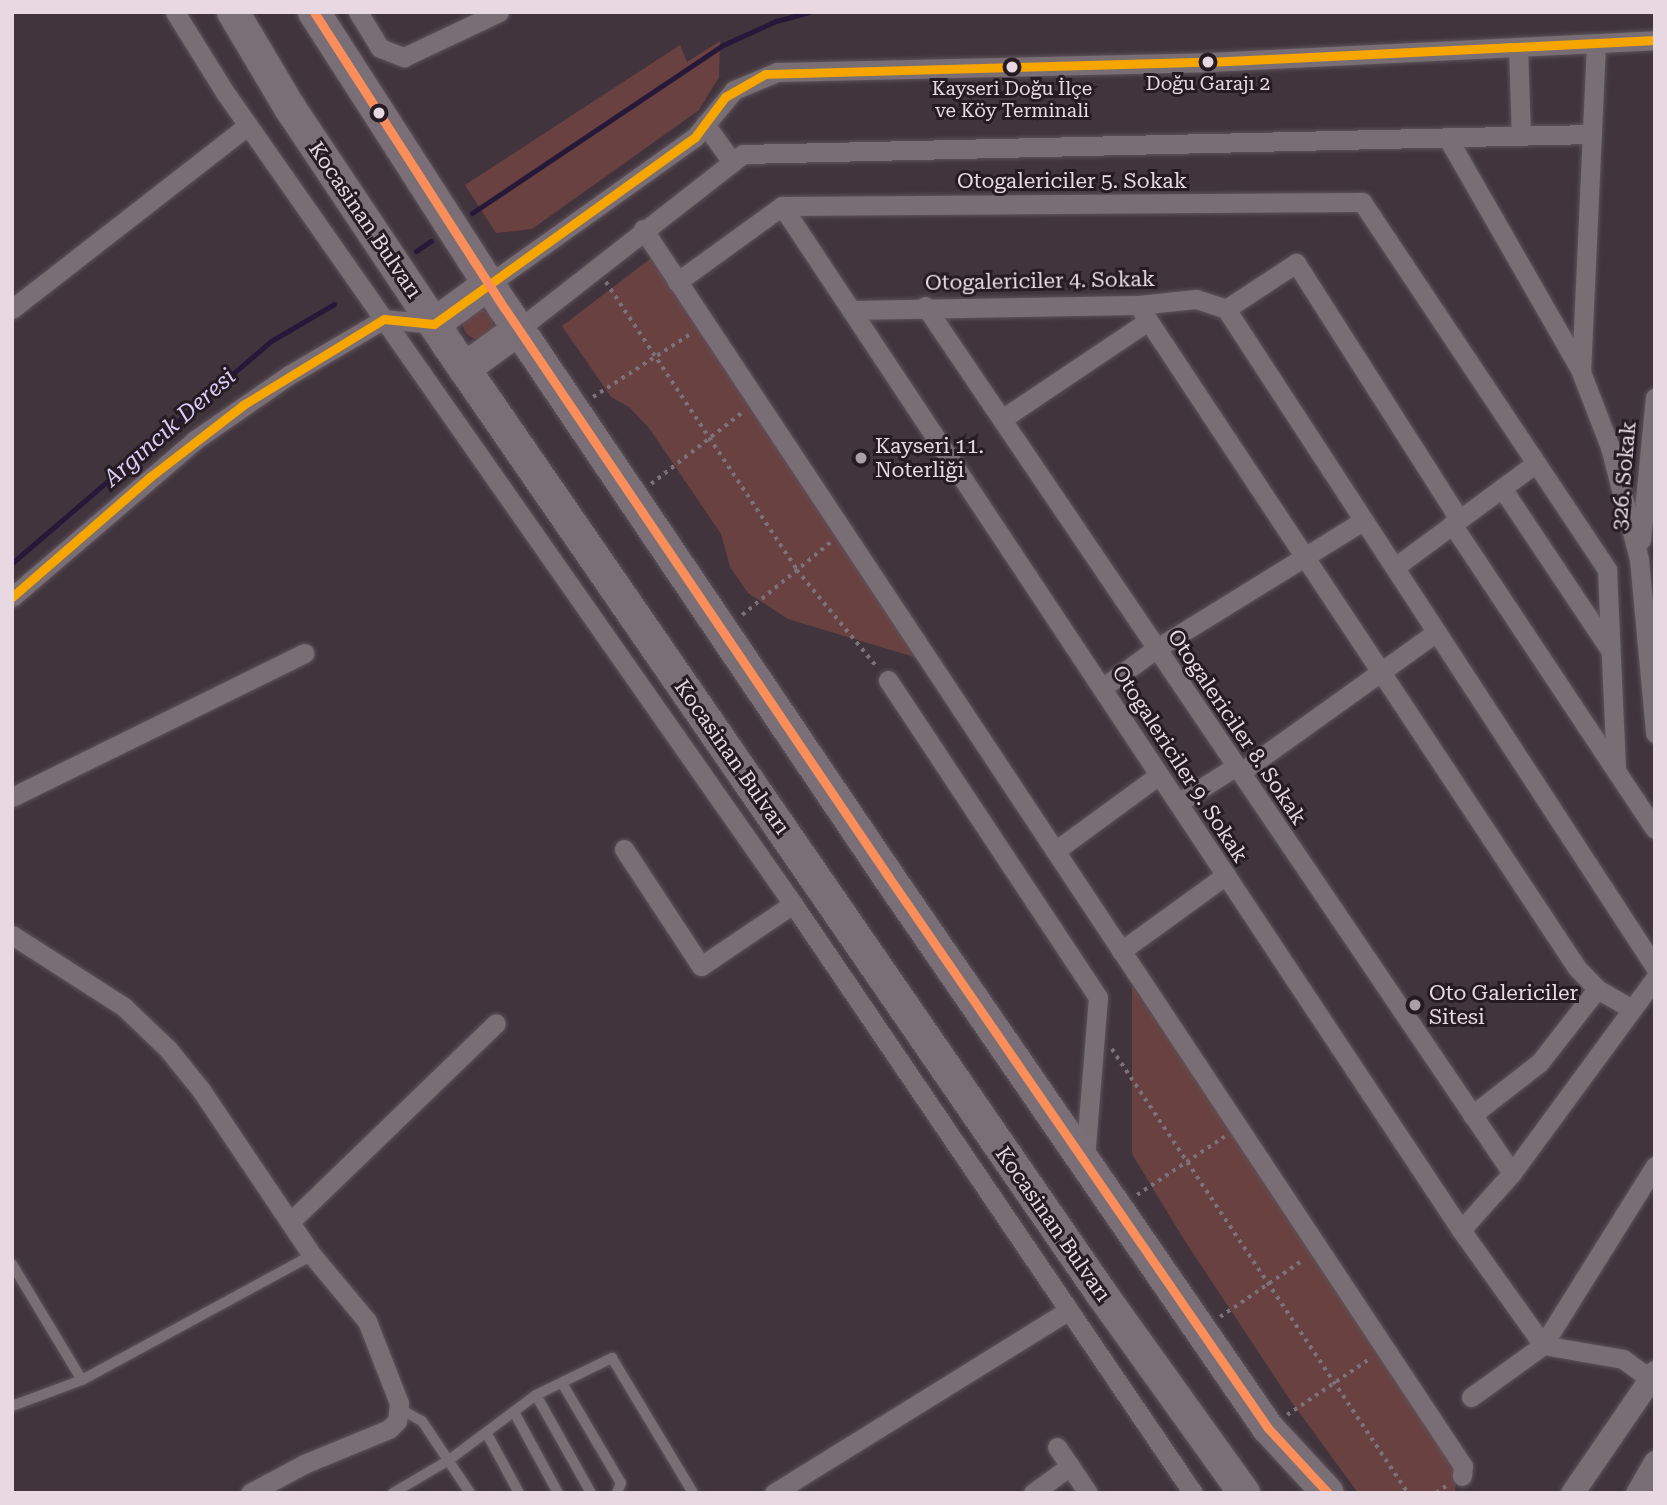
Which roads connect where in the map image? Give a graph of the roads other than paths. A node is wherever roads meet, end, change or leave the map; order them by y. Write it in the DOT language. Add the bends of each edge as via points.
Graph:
graph roads {
  1 [pos="175,12"];
  2 [pos="233,12"];
  3 [pos="314,12"];
  4 [pos="499,12"];
  5 [pos="360,15"];
  6 [pos="1655,40"];
  7 [pos="1596,43"];
  8 [pos="336,47"];
  9 [pos="1518,47"];
  10 [pos="705,124"];
  11 [pos="248,125"];
  12 [pos="1592,134"];
  13 [pos="1521,135"];
  14 [pos="1447,137"];
  15 [pos="732,162"];
  16 [pos="782,206"];
  17 [pos="643,229"];
  18 [pos="677,282"];
  19 [pos="489,284"];
  20 [pos="925,306"];
  21 [pos="12,309"];
  22 [pos="1226,309"];
  23 [pos="852,310"];
  24 [pos="1143,313"];
  25 [pos="384,319"];
  26 [pos="434,324"];
  27 [pos="519,329"];
  28 [pos="464,369"];
  29 [pos="1581,372"];
  30 [pos="1655,398"];
  31 [pos="1002,419"];
  32 [pos="1536,463"];
  33 [pos="1502,488"];
  34 [pos="1363,521"];
  35 [pos="1456,522"];
  36 [pos="1649,523"];
  37 [pos="1305,557"];
  38 [pos="1639,559"];
  39 [pos="1395,567"];
  40 [pos="12,597"];
  41 [pos="1435,633"];
  42 [pos="1157,648"];
  43 [pos="1611,650"];
  44 [pos="305,653"];
  45 [pos="1381,672"];
  46 [pos="888,680"];
  47 [pos="1102,688"];
  48 [pos="1653,700"];
  49 [pos="1655,733"];
  50 [pos="1239,769"];
  51 [pos="1616,771"];
  52 [pos="1160,775"];
  53 [pos="12,797"];
  54 [pos="1178,803"];
  55 [pos="1655,829"];
  56 [pos="624,849"];
  57 [pos="1055,851"];
  58 [pos="1226,875"];
  59 [pos="793,904"];
  60 [pos="12,936"];
  61 [pos="1121,951"];
  62 [pos="1655,967"];
  63 [pos="1655,978"];
  64 [pos="1597,989"];
  65 [pos="1632,1009"];
  66 [pos="496,1023"];
  67 [pos="1472,1115"];
  68 [pos="1085,1160"];
  69 [pos="1655,1166"];
  70 [pos="1512,1173"];
  71 [pos="290,1222"];
  72 [pos="1461,1230"];
  73 [pos="312,1255"];
  74 [pos="12,1264"];
  75 [pos="1069,1310"];
  76 [pos="1543,1345"];
  77 [pos="1653,1376"];
  78 [pos="82,1380"];
  79 [pos="562,1383"];
  80 [pos="536,1395"];
  81 [pos="1471,1397"];
  82 [pos="12,1406"];
  83 [pos="400,1409"];
  84 [pos="513,1412"];
  85 [pos="486,1434"];
  86 [pos="1057,1447"];
  87 [pos="449,1460"];
  88 [pos="1655,1462"];
  89 [pos="1070,1466"];
  90 [pos="1461,1476"];
  91 [pos="1328,1492"];
  92 [pos="250,1493"];
  93 [pos="393,1493"];
  94 [pos="470,1493"];
  95 [pos="519,1493"];
  96 [pos="558,1493"];
  97 [pos="592,1493"];
  98 [pos="617,1493"];
  99 [pos="693,1493"];
  100 [pos="774,1493"];
  101 [pos="1033,1493"];
  102 [pos="1088,1493"];
  103 [pos="1193,1493"];
  104 [pos="1244,1493"];
  105 [pos="1572,1493"];
  106 [pos="1637,1493"];
  1 -- 11 [label="street"];
  2 -- 26 [label="highway, Kocasinan Bulvarı" via="290,108"];
  3 -- 8 [label="highway"];
  4 -- 5 [label="street" via="404,57 380,48"];
  5 -- 8 [label="street"];
  6 -- 7 [label="street"];
  7 -- 9 [label="street"];
  7 -- 12 [label="street"];
  8 -- 19 [label="highway"];
  9 -- 10 [label="street" via="1208,62 777,72 734,90"];
  9 -- 13 [label="street"];
  10 -- 15 [label="street"];
  10 -- 19 [label="street" via="695,137"];
  11 -- 21 [label="street"];
  11 -- 25 [label="street"];
  12 -- 13 [label="street"];
  12 -- 29 [label="street"];
  13 -- 14 [label="street"];
  14 -- 15 [label="street" via="743,154"];
  14 -- 29 [label="street"];
  15 -- 17 [label="street"];
  16 -- 18 [label="street"];
  16 -- 23 [label="street, Otogalericiler 9. Sokak"];
  16 -- 32 [label="street, Otogalericiler 5. Sokak" via="1362,202"];
  17 -- 18 [label="street"];
  17 -- 27 [label="street"];
  18 -- 57 [label="street"];
  19 -- 26 [label="highway"];
  19 -- 27 [label="highway"];
  20 -- 23 [label="street, Otogalericiler 4. Sokak"];
  20 -- 24 [label="street, Otogalericiler 4. Sokak"];
  20 -- 31 [label="street, Otogalericiler 8. Sokak"];
  22 -- 24 [label="street, Otogalericiler 4. Sokak" via="1196,299"];
  22 -- 34 [label="street"];
  22 -- 35 [label="street" via="1296,263"];
  23 -- 47 [label="street, Otogalericiler 9. Sokak"];
  24 -- 31 [label="street"];
  24 -- 37 [label="street"];
  25 -- 26 [label="street"];
  25 -- 40 [label="street" via="289,375 195,440"];
  25 -- 59 [label="street"];
  26 -- 28 [label="highway, Kocasinan Bulvarı"];
  27 -- 28 [label="highway"];
  27 -- 68 [label="highway"];
  28 -- 104 [label="highway, Kocasinan Bulvarı"];
  29 -- 38 [label="street" via="1611,447"];
  30 -- 36 [label="street, 326. Sokak"];
  31 -- 42 [label="street, Otogalericiler 8. Sokak"];
  32 -- 33 [label="street"];
  32 -- 43 [label="street" via="1607,570"];
  33 -- 35 [label="street"];
  33 -- 43 [label="street"];
  34 -- 37 [label="street"];
  34 -- 39 [label="street"];
  35 -- 39 [label="street"];
  35 -- 51 [label="street"];
  36 -- 38 [label="street, 326. Sokak"];
  37 -- 42 [label="street"];
  37 -- 45 [label="street"];
  38 -- 48 [label="street"];
  39 -- 41 [label="street"];
  41 -- 45 [label="street"];
  41 -- 62 [label="street"];
  42 -- 47 [label="street"];
  42 -- 50 [label="street, Otogalericiler 8. Sokak"];
  43 -- 51 [label="street"];
  44 -- 53 [label="street"];
  45 -- 50 [label="street"];
  45 -- 64 [label="street" via="1577,968"];
  46 -- 68 [label="street" via="1098,998"];
  47 -- 52 [label="street, Otogalericiler 9. Sokak"];
  48 -- 49 [label="street"];
  50 -- 54 [label="street"];
  50 -- 67 [label="street, Otogalericiler 8. Sokak"];
  51 -- 55 [label="street"];
  52 -- 54 [label="street, Otogalericiler 9. Sokak"];
  52 -- 57 [label="street"];
  54 -- 58 [label="street, Otogalericiler 9. Sokak"];
  56 -- 59 [label="street" via="701,966"];
  57 -- 61 [label="street"];
  58 -- 61 [label="street"];
  58 -- 72 [label="street, Otogalericiler 9. Sokak"];
  59 -- 75 [label="street"];
  60 -- 71 [label="street" via="124,1007 168,1049"];
  61 -- 90 [label="street" via="1463,1466"];
  63 -- 65 [label="street"];
  64 -- 65 [label="street"];
  64 -- 67 [label="street" via="1540,1062"];
  65 -- 70 [label="street"];
  66 -- 71 [label="street"];
  67 -- 70 [label="street, Otogalericiler 8. Sokak"];
  68 -- 91 [label="highway" via="1268,1428"];
  69 -- 76 [label="street"];
  70 -- 72 [label="street"];
  71 -- 73 [label="street"];
  72 -- 76 [label="street, Otogalericiler 9. Sokak"];
  73 -- 78 [label="lane"];
  73 -- 83 [label="street" via="367,1321"];
  74 -- 78 [label="lane"];
  75 -- 100 [label="street"];
  75 -- 103 [label="street"];
  76 -- 77 [label="street" via="1623,1359"];
  76 -- 81 [label="street"];
  77 -- 105 [label="street"];
  78 -- 82 [label="lane"];
  79 -- 80 [label="lane"];
  79 -- 98 [label="lane" via="621,1483"];
  79 -- 99 [label="lane" via="612,1358"];
  80 -- 84 [label="lane"];
  80 -- 97 [label="lane"];
  83 -- 87 [label="lane" via="422,1421"];
  83 -- 92 [label="street" via="389,1429 304,1464"];
  84 -- 85 [label="lane"];
  84 -- 96 [label="lane"];
  85 -- 87 [label="lane"];
  85 -- 95 [label="lane"];
  86 -- 89 [label="street"];
  87 -- 93 [label="lane"];
  87 -- 94 [label="lane"];
  88 -- 106 [label="street"];
  89 -- 101 [label="street"];
  89 -- 102 [label="street"];
}
